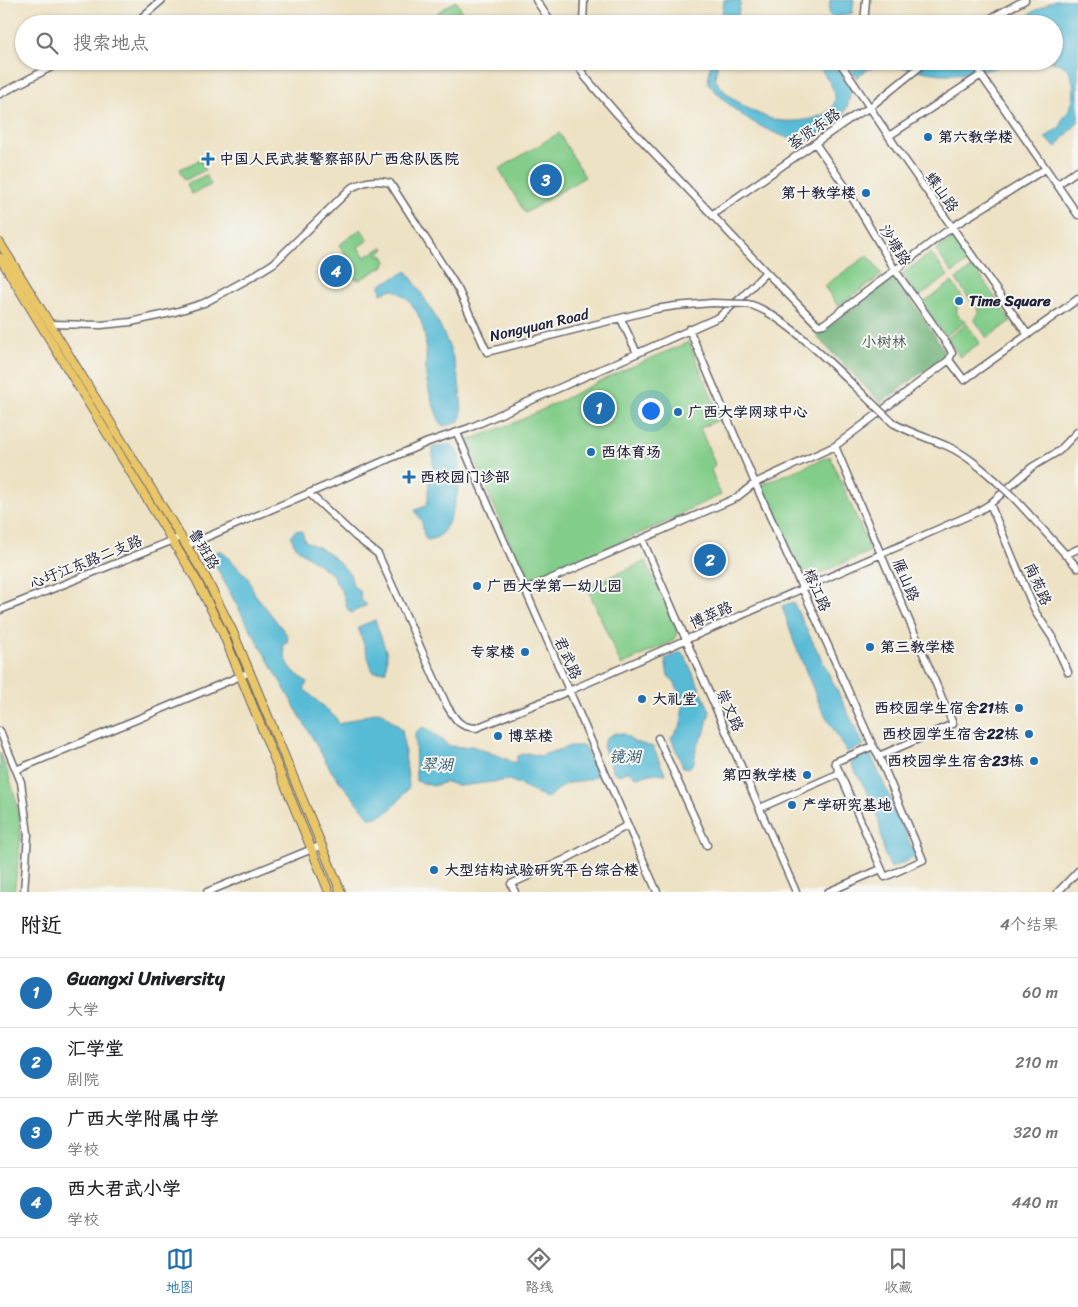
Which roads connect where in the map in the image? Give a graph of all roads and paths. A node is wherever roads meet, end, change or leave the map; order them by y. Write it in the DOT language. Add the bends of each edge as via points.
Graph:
graph roads {
  1 [pos="162,0"];
  2 [pos="536,0"];
  3 [pos="584,0"];
  4 [pos="866,0"];
  5 [pos="1025,0"];
  6 [pos="144,15"];
  7 [pos="546,15"];
  8 [pos="583,15"];
  9 [pos="865,15"];
  10 [pos="997,15"];
  11 [pos="46,70"];
  12 [pos="581,70"];
  13 [pos="845,70"];
  14 [pos="915,70"];
  15 [pos="979,70"];
  16 [pos="980,73"];
  17 [pos="0,94"];
  18 [pos="869,108"];
  19 [pos="889,136"];
  20 [pos="815,143"];
  21 [pos="1045,169"];
  22 [pos="1078,170"];
  23 [pos="1057,185"];
  24 [pos="713,214"];
  25 [pos="1078,215"];
  26 [pos="952,227"];
  27 [pos="1,248"];
  28 [pos="0,258"];
  29 [pos="895,270"];
  30 [pos="766,272"];
  31 [pos="1078,299"];
  32 [pos="621,318"];
  33 [pos="49,324"];
  34 [pos="689,329"];
  35 [pos="1028,335"];
  36 [pos="637,353"];
  37 [pos="949,360"];
  38 [pos="1078,431"];
  39 [pos="457,433"];
  40 [pos="835,446"];
  41 [pos="755,483"];
  42 [pos="309,493"];
  43 [pos="990,504"];
  44 [pos="181,537"];
  45 [pos="642,539"];
  46 [pos="172,540"];
  47 [pos="186,546"];
  48 [pos="1078,549"];
  49 [pos="881,554"];
  50 [pos="1065,555"];
  51 [pos="1078,568"];
  52 [pos="802,588"];
  53 [pos="525,590"];
  54 [pos="0,610"];
  55 [pos="686,640"];
  56 [pos="250,672"];
  57 [pos="1068,672"];
  58 [pos="240,676"];
  59 [pos="569,691"];
  60 [pos="0,730"];
  61 [pos="658,738"];
  62 [pos="873,746"];
  63 [pos="879,756"];
  64 [pos="16,770"];
  65 [pos="840,773"];
  66 [pos="760,808"];
  67 [pos="628,825"];
  68 [pos="322,844"];
  69 [pos="707,845"];
  70 [pos="312,849"];
  71 [pos="881,869"];
  72 [pos="1078,871"];
  73 [pos="655,891"];
  74 [pos="24,892"];
  75 [pos="207,892"];
  76 [pos="329,892"];
  77 [pos="341,892"];
  78 [pos="515,892"];
  79 [pos="796,892"];
  80 [pos="828,892"];
  81 [pos="1058,892"];
  1 -- 6 [label="street"];
  2 -- 7 [label="street"];
  3 -- 8 [label="street"];
  4 -- 9 [label="street"];
  5 -- 10 [label="street"];
  11 -- 17 [label="street"];
  12 -- 24 [label="street" via="618,115"];
  13 -- 18 [label="street, 蝶山路"];
  14 -- 18 [label="street, 荟贤东路"];
  15 -- 16 [label="street"];
  16 -- 19 [label="street"];
  16 -- 21 [label="street"];
  18 -- 19 [label="street, 蝶山路"];
  18 -- 20 [label="street, 荟贤东路"];
  19 -- 26 [label="street, 蝶山路"];
  20 -- 24 [label="street, 荟贤东路"];
  20 -- 29 [label="street, 沙塘路"];
  21 -- 23 [label="street"];
  21 -- 26 [label="street"];
  22 -- 23 [label="street"];
  23 -- 25 [label="street"];
  24 -- 30 [label="street"];
  26 -- 29 [label="street"];
  26 -- 35 [label="street, 蝶山路"];
  27 -- 33 [label="main road, 鲁班路"];
  28 -- 46 [label="main road, 鲁班路"];
  29 -- 30 [label="street" via="821,325 816,324"];
  29 -- 37 [label="street, 沙塘路" via="949,347 952,353"];
  30 -- 34 [label="street" via="730,308"];
  31 -- 35 [label="street"];
  32 -- 33 [label="street, Nongyuan Road" via="487,352 458,289 390,183 378,180 351,188 274,263 204,303 131,322"];
  32 -- 36 [label="street"];
  32 -- 50 [label="street, Nongyuan Road, bridge" via="675,306 712,303 747,304 768,312 812,347 893,423 959,452 977,464 1016,499"];
  33 -- 44 [label="main road, 鲁班路"];
  34 -- 36 [label="street"];
  34 -- 41 [label="street, 榕江路"];
  35 -- 37 [label="street" via="964,380"];
  36 -- 39 [label="street"];
  37 -- 40 [label="street"];
  38 -- 43 [label="street, 博萃路" via="1059,451 1032,467"];
  39 -- 42 [label="street" via="428,442"];
  39 -- 53 [label="street, 君武路"];
  40 -- 41 [label="street"];
  40 -- 49 [label="street, 雁山路"];
  41 -- 45 [label="street" via="736,498"];
  41 -- 52 [label="street, 榕江路"];
  42 -- 47 [label="street"];
  42 -- 59 [label="street, 博萃路" via="378,554 435,682 456,721 465,727 476,728"];
  43 -- 49 [label="street, 博萃路"];
  43 -- 57 [label="street, 南苑路" via="1036,613 1052,637"];
  44 -- 46 [label="street, 心圩江东路二支路"];
  44 -- 47 [label="main road, 鲁班路"];
  45 -- 53 [label="street"];
  45 -- 55 [label="street, 崇文路"];
  46 -- 54 [label="street, 心圩江东路二支路"];
  46 -- 58 [label="main road, 鲁班路" via="197,581"];
  47 -- 56 [label="main road, 鲁班路" via="233,632"];
  48 -- 50 [label="street"];
  49 -- 52 [label="street, 博萃路"];
  49 -- 63 [label="street, 雁山路" via="953,724"];
  50 -- 51 [label="street, Nongyuan Road"];
  52 -- 55 [label="street, 博萃路"];
  52 -- 62 [label="street, 榕江路"];
  53 -- 59 [label="street, 君武路"];
  55 -- 59 [label="street, 博萃路"];
  55 -- 66 [label="street, 崇文路"];
  56 -- 58 [label="street"];
  56 -- 68 [label="main road, 鲁班路"];
  58 -- 64 [label="street"];
  58 -- 70 [label="main road, 鲁班路"];
  59 -- 67 [label="street, 君武路"];
  60 -- 64 [label="street"];
  61 -- 69 [label="street"];
  62 -- 63 [label="street, 榕江路"];
  62 -- 65 [label="street" via="835,762"];
  63 -- 71 [label="street, 榕江路" via="923,860 885,877"];
  64 -- 74 [label="street" via="21,782 28,834"];
  65 -- 66 [label="street"];
  65 -- 71 [label="street"];
  66 -- 79 [label="street, 崇文路"];
  67 -- 73 [label="street, 君武路"];
  67 -- 78 [label="street" via="511,884"];
  68 -- 70 [label="street"];
  68 -- 77 [label="main road, 鲁班路"];
  70 -- 75 [label="street"];
  70 -- 76 [label="main road, 鲁班路"];
  71 -- 80 [label="street"];
  72 -- 81 [label="street"];
}
